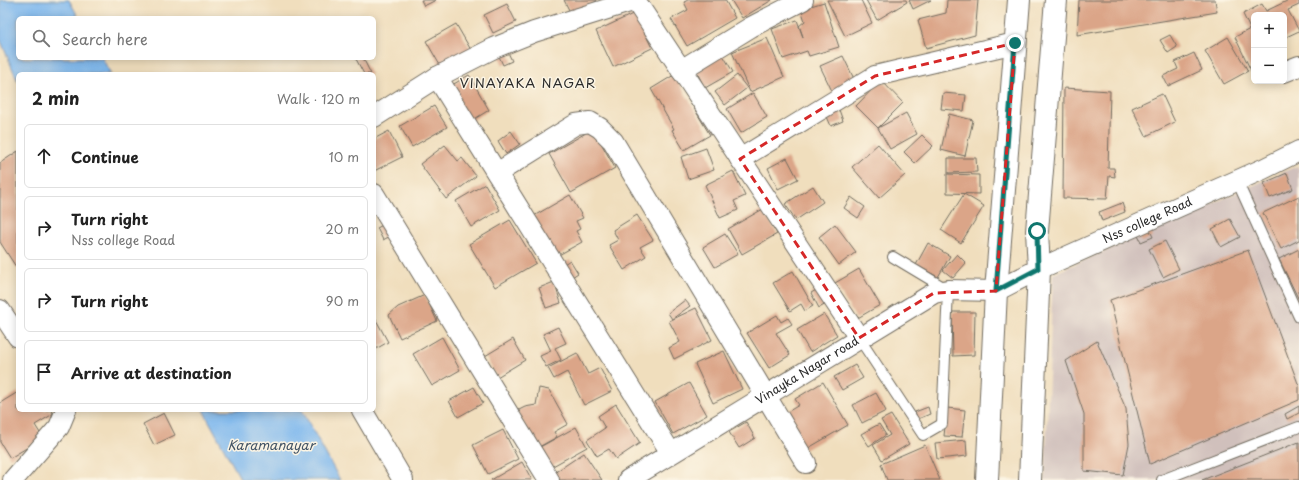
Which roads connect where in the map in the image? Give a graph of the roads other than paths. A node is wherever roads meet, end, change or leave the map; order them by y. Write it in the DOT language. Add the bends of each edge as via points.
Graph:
graph roads {
  1 [pos="636,0"];
  2 [pos="803,0"];
  3 [pos="1019,0"];
  4 [pos="1056,0"];
  5 [pos="1015,43"];
  6 [pos="1299,66"];
  7 [pos="681,70"];
  8 [pos="1287,71"];
  9 [pos="437,77"];
  10 [pos="376,115"];
  11 [pos="1299,151"];
  12 [pos="740,159"];
  13 [pos="497,172"];
  14 [pos="1237,181"];
  15 [pos="376,197"];
  16 [pos="893,257"];
  17 [pos="1038,269"];
  18 [pos="948,290"];
  19 [pos="996,291"];
  20 [pos="0,310"];
  21 [pos="1299,317"];
  22 [pos="16,334"];
  23 [pos="859,338"];
  24 [pos="766,395"];
  25 [pos="65,412"];
  26 [pos="363,412"];
  27 [pos="1299,427"];
  28 [pos="672,453"];
  29 [pos="806,462"];
  30 [pos="13,480"];
  31 [pos="403,480"];
  32 [pos="549,480"];
  33 [pos="628,480"];
  34 [pos="987,480"];
  35 [pos="1030,480"];
  36 [pos="1162,480"];
  1 -- 7 [label="street"];
  1 -- 9 [label="street" via="534,32 494,48"];
  2 -- 7 [label="street" via="750,27"];
  3 -- 5 [label="main road"];
  4 -- 17 [label="main road" via="1037,231"];
  5 -- 12 [label="street" via="875,76"];
  5 -- 19 [label="main road"];
  6 -- 8 [label="street"];
  7 -- 12 [label="street"];
  9 -- 10 [label="street"];
  9 -- 13 [label="street"];
  11 -- 14 [label="street, Nss college Road"];
  12 -- 23 [label="street"];
  13 -- 24 [label="street" via="576,124 590,122 600,128 613,141"];
  13 -- 28 [label="street"];
  14 -- 17 [label="street, Nss college Road"];
  14 -- 21 [label="lane"];
  15 -- 32 [label="street"];
  16 -- 18 [label="lane"];
  17 -- 19 [label="street, Nss college Road"];
  17 -- 35 [label="main road"];
  18 -- 19 [label="street, Vinayka Nagar road"];
  18 -- 23 [label="street, Vinayka Nagar road" via="934,293"];
  18 -- 23 [label="lane" via="942,424 923,435"];
  19 -- 34 [label="main road"];
  20 -- 22 [label="street"];
  23 -- 24 [label="street, Vinayka Nagar road"];
  24 -- 28 [label="street, Vinayka Nagar road"];
  24 -- 29 [label="street"];
  25 -- 30 [label="street" via="59,427"];
  26 -- 31 [label="street"];
  27 -- 36 [label="lane"];
  28 -- 33 [label="street, Vinayka Nagar road"];
}
